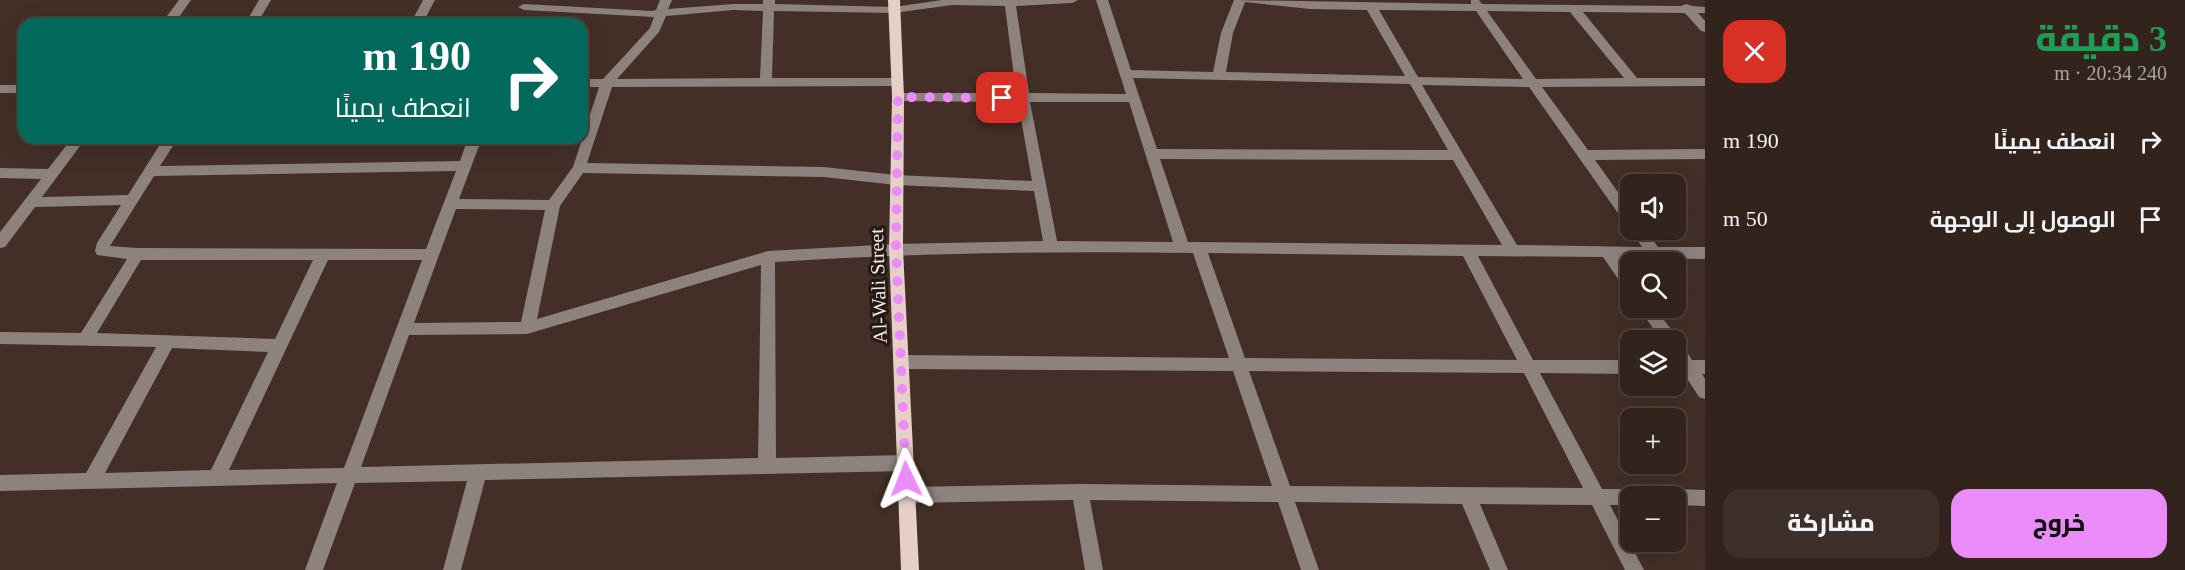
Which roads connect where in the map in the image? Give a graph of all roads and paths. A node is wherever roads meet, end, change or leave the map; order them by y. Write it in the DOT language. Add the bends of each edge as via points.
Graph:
graph roads {
  1 [pos="185,0"];
  2 [pos="265,0"];
  3 [pos="429,0"];
  4 [pos="666,0"];
  5 [pos="1072,0"];
  6 [pos="1102,0"];
  7 [pos="1240,0"];
  8 [pos="1250,0"];
  9 [pos="1680,0"];
  10 [pos="1010,2"];
  11 [pos="525,4"];
  12 [pos="770,4"];
  13 [pos="1403,4"];
  14 [pos="1476,4"];
  15 [pos="894,5"];
  16 [pos="1577,6"];
  17 [pos="1371,7"];
  18 [pos="1689,10"];
  19 [pos="1705,10"];
  20 [pos="662,14"];
  21 [pos="172,18"];
  22 [pos="254,18"];
  23 [pos="419,18"];
  24 [pos="520,18"];
  25 [pos="1705,28"];
  26 [pos="1125,74"];
  27 [pos="1219,75"];
  28 [pos="1413,80"];
  29 [pos="766,81"];
  30 [pos="607,82"];
  31 [pos="1633,82"];
  32 [pos="1705,82"];
  33 [pos="588,83"];
  34 [pos="1532,83"];
  35 [pos="0,89"];
  36 [pos="18,89"];
  37 [pos="898,89"];
  38 [pos="1023,98"];
  39 [pos="1133,98"];
  40 [pos="588,140"];
  41 [pos="75,144"];
  42 [pos="167,144"];
  43 [pos="473,144"];
  44 [pos="587,144"];
  45 [pos="1150,154"];
  46 [pos="1705,154"];
  47 [pos="1458,155"];
  48 [pos="1584,155"];
  49 [pos="465,166"];
  50 [pos="579,168"];
  51 [pos="149,171"];
  52 [pos="0,173"];
  53 [pos="52,174"];
  54 [pos="896,180"];
  55 [pos="1039,186"];
  56 [pos="130,200"];
  57 [pos="32,202"];
  58 [pos="450,204"];
  59 [pos="554,205"];
  60 [pos="1620,205"];
  61 [pos="1645,240"];
  62 [pos="0,243"];
  63 [pos="1051,246"];
  64 [pos="1182,247"];
  65 [pos="1199,248"];
  66 [pos="896,249"];
  67 [pos="1468,250"];
  68 [pos="1513,251"];
  69 [pos="1607,252"];
  70 [pos="1620,252"];
  71 [pos="1654,252"];
  72 [pos="1686,253"];
  73 [pos="1705,253"];
  74 [pos="137,254"];
  75 [pos="323,255"];
  76 [pos="432,255"];
  77 [pos="768,257"];
  78 [pos="1620,271"];
  79 [pos="404,328"];
  80 [pos="527,328"];
  81 [pos="0,338"];
  82 [pos="86,338"];
  83 [pos="168,340"];
  84 [pos="280,346"];
  85 [pos="902,362"];
  86 [pos="1239,363"];
  87 [pos="1528,366"];
  88 [pos="1620,367"];
  89 [pos="1690,367"];
  90 [pos="1705,392"];
  91 [pos="906,463"];
  92 [pos="767,467"];
  93 [pos="478,474"];
  94 [pos="349,475"];
  95 [pos="216,478"];
  96 [pos="91,481"];
  97 [pos="0,483"];
  98 [pos="1080,492"];
  99 [pos="1284,494"];
  100 [pos="907,495"];
  101 [pos="1467,495"];
  102 [pos="1597,496"];
  103 [pos="1620,497"];
  104 [pos="1686,497"];
  105 [pos="1705,498"];
  106 [pos="314,570"];
  107 [pos="452,570"];
  108 [pos="910,570"];
  109 [pos="1094,570"];
  110 [pos="1310,570"];
  111 [pos="1499,570"];
  112 [pos="1635,570"];
  1 -- 21 [label="street"];
  2 -- 22 [label="street"];
  3 -- 23 [label="street"];
  4 -- 20 [label="street"];
  5 -- 10 [label="street"];
  6 -- 26 [label="street"];
  7 -- 27 [label="street" via="1227,33"];
  8 -- 17 [label="street" via="1290,6"];
  9 -- 18 [label="street"];
  10 -- 15 [label="street"];
  10 -- 38 [label="street"];
  11 -- 20 [label="street"];
  11 -- 24 [label="street"];
  12 -- 15 [label="street"];
  12 -- 20 [label="street"];
  12 -- 29 [label="street"];
  13 -- 14 [label="street"];
  13 -- 17 [label="street"];
  14 -- 16 [label="street"];
  14 -- 34 [label="street"];
  15 -- 37 [label="main road, Al-Wali Street"];
  16 -- 18 [label="street"];
  16 -- 31 [label="street"];
  17 -- 28 [label="street"];
  18 -- 19 [label="street"];
  18 -- 25 [label="street"];
  20 -- 30 [label="street" via="655,29"];
  26 -- 27 [label="street"];
  26 -- 39 [label="street"];
  27 -- 28 [label="street"];
  28 -- 34 [label="street"];
  28 -- 47 [label="street"];
  29 -- 30 [label="street"];
  29 -- 37 [label="street"];
  30 -- 33 [label="street"];
  30 -- 40 [label="street"];
  31 -- 32 [label="street"];
  31 -- 34 [label="street"];
  34 -- 48 [label="street"];
  35 -- 36 [label="street"];
  37 -- 38 [label="street"];
  37 -- 54 [label="main road, Al-Wali Street"];
  38 -- 39 [label="street"];
  38 -- 55 [label="street"];
  39 -- 45 [label="street"];
  41 -- 53 [label="street"];
  42 -- 51 [label="street"];
  43 -- 49 [label="street"];
  44 -- 50 [label="street"];
  45 -- 47 [label="street"];
  45 -- 64 [label="street"];
  46 -- 48 [label="street"];
  47 -- 68 [label="street"];
  48 -- 60 [label="street"];
  49 -- 51 [label="street"];
  49 -- 58 [label="street"];
  50 -- 54 [label="street" via="824,172"];
  50 -- 59 [label="street"];
  51 -- 56 [label="street"];
  52 -- 53 [label="street"];
  53 -- 57 [label="street"];
  54 -- 55 [label="street"];
  54 -- 66 [label="main road, Al-Wali Street"];
  55 -- 63 [label="street"];
  56 -- 57 [label="street"];
  56 -- 74 [label="street" via="102,251"];
  57 -- 62 [label="street"];
  58 -- 59 [label="street"];
  58 -- 76 [label="street"];
  59 -- 80 [label="street"];
  61 -- 71 [label="street"];
  63 -- 64 [label="street"];
  63 -- 66 [label="street"];
  64 -- 65 [label="street"];
  65 -- 67 [label="street"];
  65 -- 86 [label="street"];
  66 -- 77 [label="street"];
  66 -- 85 [label="main road, Al-Wali Street"];
  67 -- 68 [label="street"];
  67 -- 87 [label="street"];
  68 -- 69 [label="street"];
  69 -- 70 [label="street"];
  69 -- 78 [label="street"];
  72 -- 73 [label="street"];
  74 -- 75 [label="street"];
  74 -- 82 [label="street"];
  75 -- 76 [label="street"];
  75 -- 84 [label="street"];
  76 -- 79 [label="street"];
  77 -- 80 [label="street"];
  77 -- 92 [label="street"];
  79 -- 80 [label="street"];
  79 -- 94 [label="street"];
  81 -- 82 [label="street"];
  82 -- 83 [label="street"];
  83 -- 84 [label="street"];
  83 -- 96 [label="street"];
  84 -- 95 [label="street"];
  85 -- 86 [label="street"];
  85 -- 91 [label="main road, Al-Wali Street"];
  86 -- 87 [label="street"];
  86 -- 99 [label="street"];
  87 -- 88 [label="street"];
  87 -- 102 [label="street"];
  89 -- 90 [label="street"];
  91 -- 92 [label="street"];
  91 -- 100 [label="main road, Al-Wali Street"];
  92 -- 93 [label="street"];
  93 -- 94 [label="street"];
  93 -- 107 [label="street"];
  94 -- 95 [label="street"];
  94 -- 106 [label="street"];
  95 -- 96 [label="street"];
  96 -- 97 [label="street"];
  98 -- 99 [label="street"];
  98 -- 100 [label="street"];
  98 -- 109 [label="street"];
  99 -- 101 [label="street"];
  99 -- 110 [label="street"];
  100 -- 108 [label="main road, Al-Wali Street"];
  101 -- 102 [label="street"];
  101 -- 111 [label="street"];
  102 -- 103 [label="street"];
  102 -- 112 [label="street"];
  104 -- 105 [label="street"];
}
